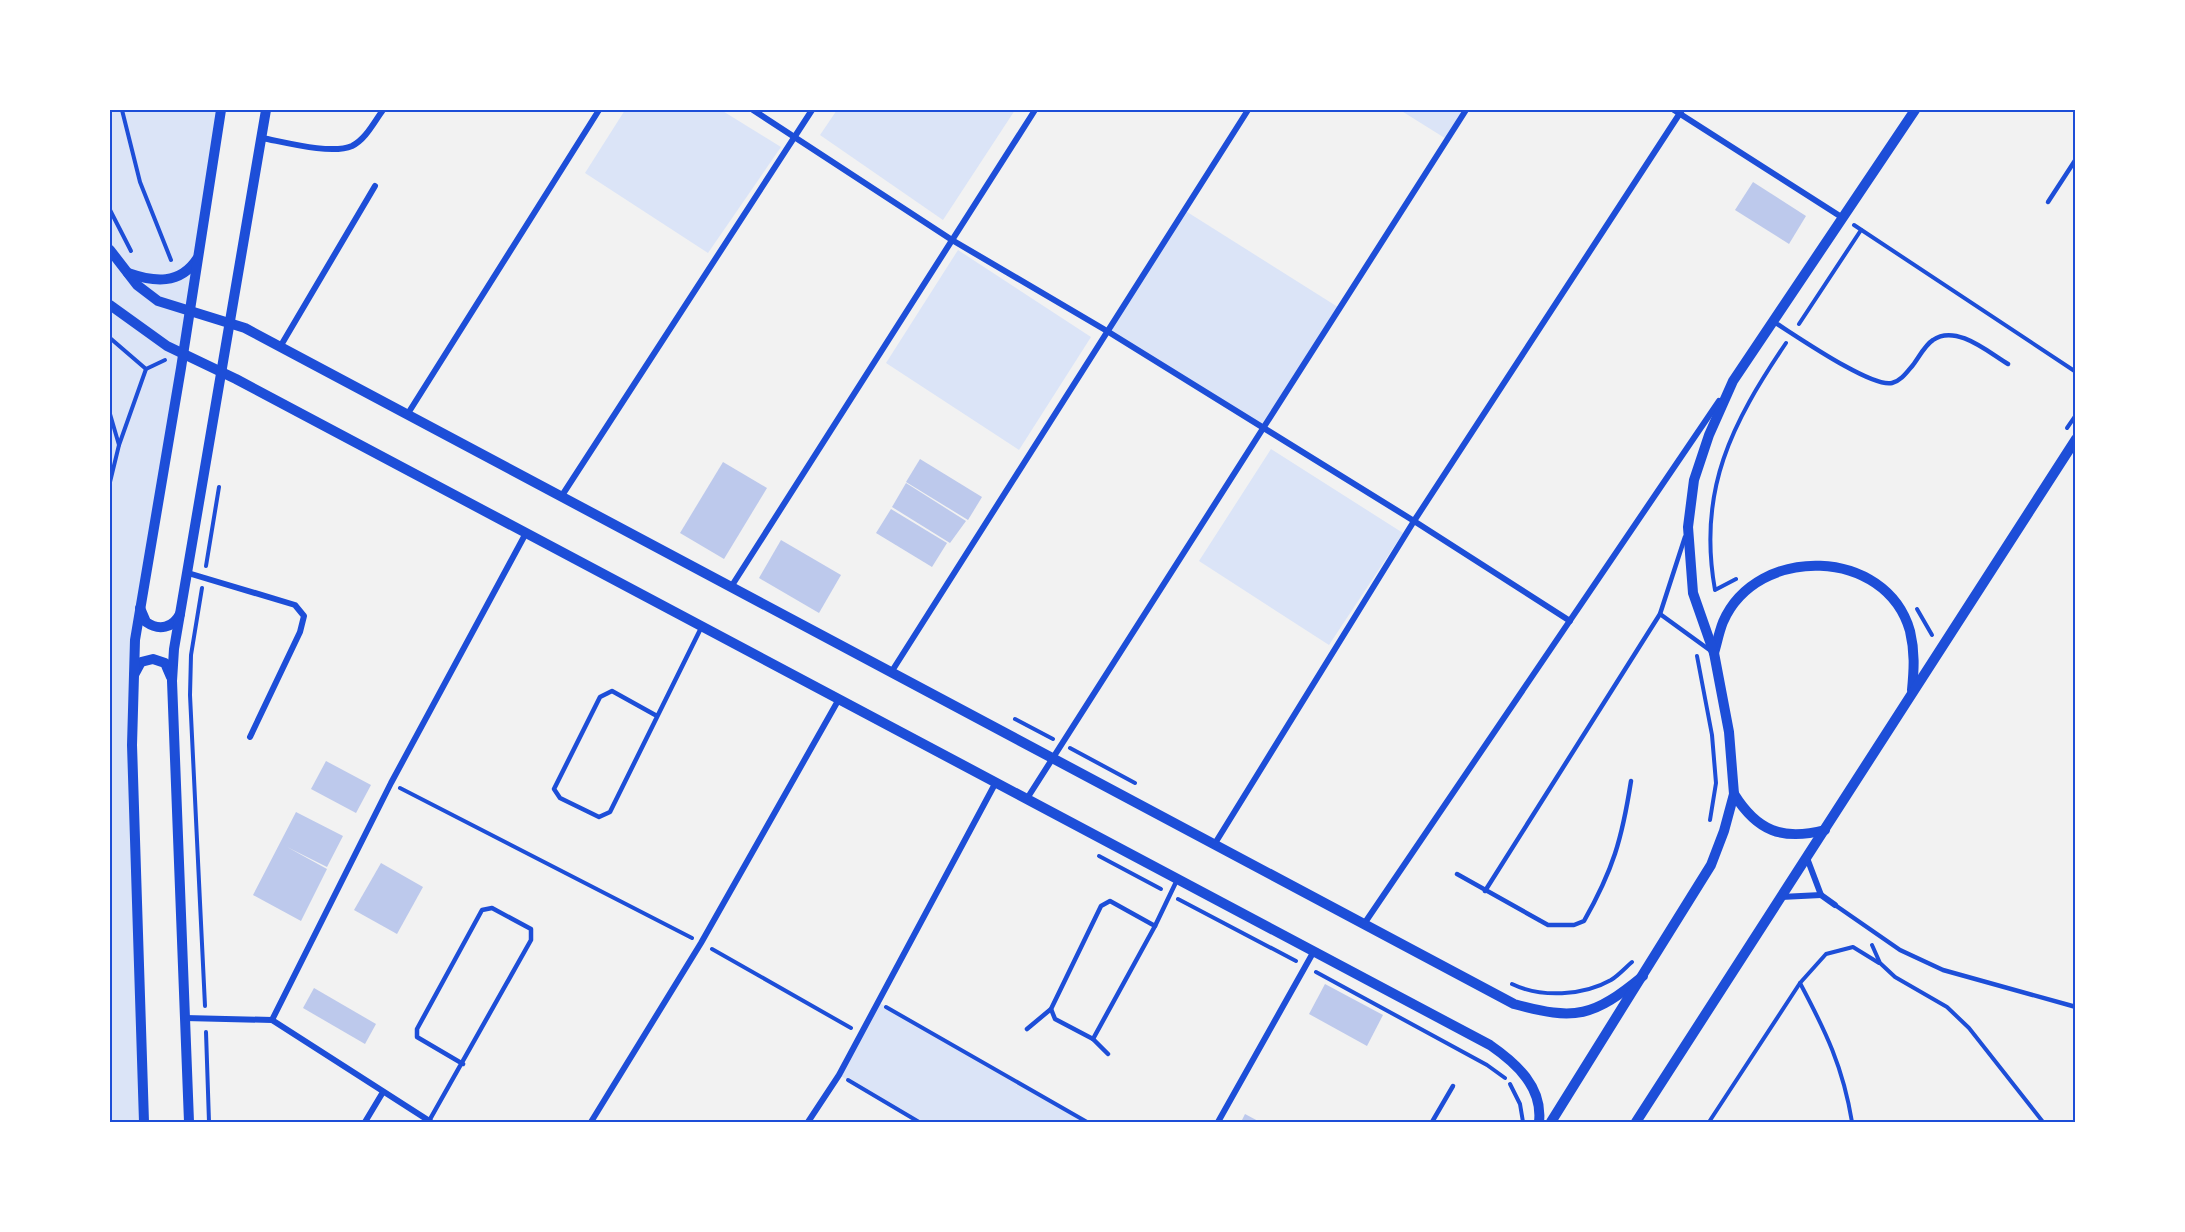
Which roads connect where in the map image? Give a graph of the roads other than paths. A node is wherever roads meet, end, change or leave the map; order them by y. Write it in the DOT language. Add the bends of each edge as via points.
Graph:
graph roads {
  1 [pos="221,110"];
  2 [pos="266,110"];
  3 [pos="382,110"];
  4 [pos="599,110"];
  5 [pos="753,110"];
  6 [pos="812,110"];
  7 [pos="1035,110"];
  8 [pos="1248,110"];
  9 [pos="1466,110"];
  10 [pos="1915,110"];
  11 [pos="1679,111"];
  12 [pos="795,135"];
  13 [pos="262,138"];
  14 [pos="2076,159"];
  15 [pos="375,186"];
  16 [pos="2048,202"];
  17 [pos="1843,218"];
  18 [pos="952,240"];
  19 [pos="110,250"];
  20 [pos="198,256"];
  21 [pos="127,273"];
  22 [pos="110,305"];
  23 [pos="189,312"];
  24 [pos="1774,322"];
  25 [pos="231,324"];
  26 [pos="1107,331"];
  27 [pos="280,347"];
  28 [pos="183,353"];
  29 [pos="2008,364"];
  30 [pos="222,372"];
  31 [pos="1733,381"];
  32 [pos="407,415"];
  33 [pos="1263,430"];
  34 [pos="2076,439"];
  35 [pos="561,497"];
  36 [pos="1414,521"];
  37 [pos="1688,528"];
  38 [pos="526,533"];
  39 [pos="188,573"];
  40 [pos="731,587"];
  41 [pos="140,602"];
  42 [pos="181,611"];
  43 [pos="1660,614"];
  44 [pos="1570,621"];
  45 [pos="702,626"];
  46 [pos="1714,653"];
  47 [pos="892,671"];
  48 [pos="132,678"];
  49 [pos="172,681"];
  50 [pos="1911,695"];
  51 [pos="839,699"];
  52 [pos="657,716"];
  53 [pos="250,737"];
  54 [pos="1054,757"];
  55 [pos="1631,781"];
  56 [pos="996,782"];
  57 [pos="1734,794"];
  58 [pos="1028,797"];
  59 [pos="1825,830"];
  60 [pos="1214,845"];
  61 [pos="1807,858"];
  62 [pos="1457,874"];
  63 [pos="1177,878"];
  64 [pos="1485,891"];
  65 [pos="1821,895"];
  66 [pos="1781,897"];
  67 [pos="1835,905"];
  68 [pos="1364,924"];
  69 [pos="1155,926"];
  70 [pos="1315,950"];
  71 [pos="1643,976"];
  72 [pos="2076,1007"];
  73 [pos="1051,1010"];
  74 [pos="185,1018"];
  75 [pos="272,1020"];
  76 [pos="1027,1029"];
  77 [pos="1093,1039"];
  78 [pos="1108,1054"];
  79 [pos="463,1064"];
  80 [pos="1453,1086"];
  81 [pos="383,1092"];
  82 [pos="144,1122"];
  83 [pos="189,1122"];
  84 [pos="365,1122"];
  85 [pos="430,1122"];
  86 [pos="591,1122"];
  87 [pos="808,1122"];
  88 [pos="1218,1122"];
  89 [pos="1432,1122"];
  90 [pos="1539,1122"];
  91 [pos="1551,1122"];
  92 [pos="1636,1122"];
  1 -- 20 [label="street"];
  2 -- 13 [label="street"];
  3 -- 13 [label="street" via="365,136 351,146 310,147"];
  4 -- 32 [label="street"];
  5 -- 12 [label="street"];
  6 -- 12 [label="street"];
  7 -- 18 [label="street"];
  8 -- 26 [label="street"];
  9 -- 33 [label="street"];
  10 -- 17 [label="street"];
  11 -- 17 [label="street"];
  11 -- 36 [label="street"];
  12 -- 18 [label="street"];
  12 -- 35 [label="street"];
  13 -- 25 [label="street"];
  14 -- 16 [label="lane"];
  15 -- 27 [label="street"];
  17 -- 24 [label="street"];
  18 -- 26 [label="street"];
  18 -- 40 [label="street"];
  19 -- 21 [label="street"];
  20 -- 21 [label="street" via="189,268 168,280 152,281"];
  20 -- 23 [label="street"];
  21 -- 23 [label="street" via="158,301"];
  22 -- 28 [label="street" via="149,335"];
  23 -- 25 [label="street"];
  23 -- 28 [label="street"];
  24 -- 29 [label="lane" via="1851,370 1880,383 1902,378 1932,340 1946,334 1962,337"];
  24 -- 31 [label="street"];
  25 -- 27 [label="street"];
  25 -- 30 [label="street"];
  26 -- 33 [label="street"];
  26 -- 47 [label="street"];
  27 -- 32 [label="street"];
  28 -- 30 [label="street"];
  28 -- 41 [label="street"];
  30 -- 38 [label="street"];
  30 -- 39 [label="street"];
  31 -- 37 [label="street" via="1694,480"];
  31 -- 44 [label="street"];
  32 -- 35 [label="street"];
  33 -- 36 [label="street"];
  33 -- 54 [label="street"];
  34 -- 50 [label="street"];
  35 -- 40 [label="street"];
  36 -- 44 [label="street"];
  36 -- 60 [label="street"];
  37 -- 43 [label="lane"];
  37 -- 46 [label="street" via="1693,593"];
  38 -- 45 [label="street"];
  38 -- 75 [label="street" via="391,783"];
  39 -- 42 [label="street"];
  39 -- 53 [label="street" via="295,605 304,616"];
  40 -- 47 [label="street"];
  41 -- 42 [label="street" via="146,622 158,628 172,624"];
  41 -- 48 [label="street"];
  42 -- 49 [label="street"];
  43 -- 46 [label="lane"];
  43 -- 64 [label="lane"];
  44 -- 68 [label="street"];
  45 -- 51 [label="street"];
  45 -- 52 [label="lane"];
  46 -- 50 [label="street" via="1724,621 1743,593 1770,574 1803,565 1836,566 1867,578 1892,600 1909,629 1915,662"];
  46 -- 57 [label="street" via="1729,732"];
  47 -- 54 [label="street"];
  48 -- 49 [label="street" via="141,663 153,658 169,668"];
  48 -- 82 [label="street"];
  49 -- 74 [label="street"];
  50 -- 59 [label="street"];
  51 -- 56 [label="street"];
  51 -- 86 [label="street"];
  52 -- 52 [label="lane" via="612,691 600,697 554,789 560,798 599,817 610,812"];
  54 -- 58 [label="street"];
  54 -- 60 [label="street"];
  55 -- 64 [label="lane" via="1623,835 1606,883 1584,921 1548,925"];
  56 -- 58 [label="street"];
  56 -- 87 [label="street" via="839,1075"];
  57 -- 59 [label="street" via="1745,813 1782,834 1804,836"];
  57 -- 71 [label="street" via="1714,857"];
  58 -- 63 [label="street"];
  59 -- 61 [label="street"];
  60 -- 68 [label="street"];
  61 -- 65 [label="street"];
  61 -- 66 [label="street"];
  62 -- 64 [label="lane"];
  63 -- 69 [label="lane"];
  63 -- 70 [label="street"];
  65 -- 66 [label="street"];
  65 -- 67 [label="street"];
  66 -- 92 [label="street"];
  67 -- 72 [label="lane" via="1900,950 1943,970"];
  68 -- 71 [label="street" via="1514,1004 1551,1015 1580,1013 1611,1002"];
  69 -- 73 [label="lane" via="1110,901 1101,906"];
  69 -- 77 [label="lane"];
  70 -- 88 [label="street"];
  70 -- 90 [label="street" via="1490,1045 1519,1066 1534,1089"];
  71 -- 91 [label="street"];
  73 -- 76 [label="lane"];
  73 -- 77 [label="lane" via="1055,1019"];
  74 -- 75 [label="street"];
  74 -- 83 [label="street"];
  75 -- 81 [label="street"];
  77 -- 78 [label="lane"];
  79 -- 79 [label="lane" via="531,940 531,929 492,908 482,910 417,1029 417,1037"];
  79 -- 85 [label="lane"];
  80 -- 89 [label="lane"];
  81 -- 84 [label="street"];
  81 -- 85 [label="street"];
}
